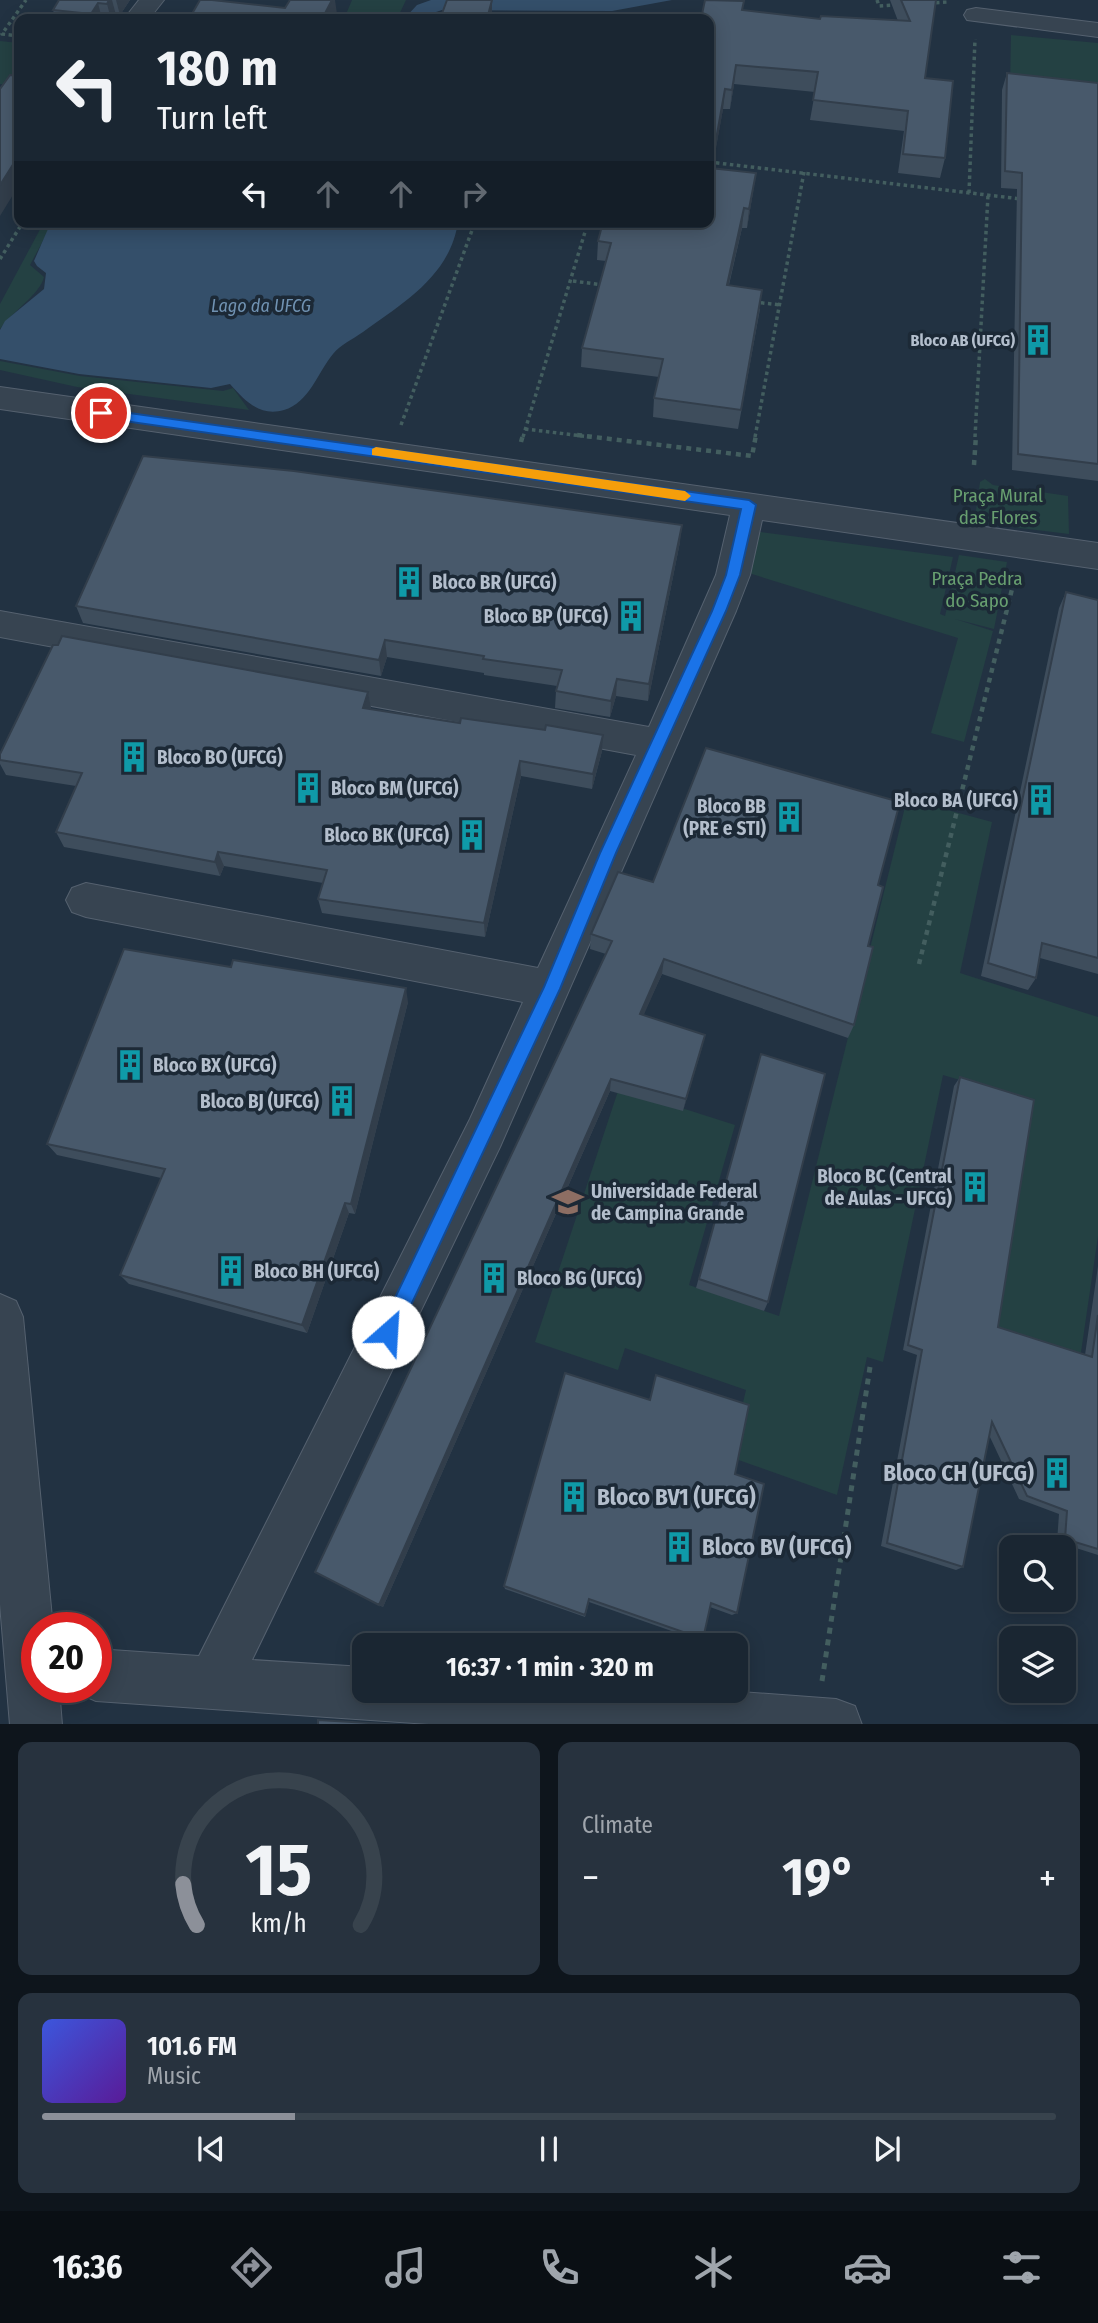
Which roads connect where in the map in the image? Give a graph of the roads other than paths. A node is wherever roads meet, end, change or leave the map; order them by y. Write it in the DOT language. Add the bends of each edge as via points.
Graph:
graph roads {
  1 [pos="152,0"];
  2 [pos="140,14"];
  3 [pos="976,15"];
  4 [pos="1098,30"];
  5 [pos="0,398"];
  6 [pos="749,505"];
  7 [pos="1098,556"];
  8 [pos="0,624"];
  9 [pos="659,744"];
  10 [pos="86,900"];
  11 [pos="551,989"];
  12 [pos="0,1317"];
  13 [pos="28,1612"];
  14 [pos="112,1676"];
  15 [pos="214,1682"];
  16 [pos="35,1703"];
  17 [pos="670,1719"];
  18 [pos="36,1724"];
  19 [pos="825,1724"];
  1 -- 2 [label="street"];
  3 -- 4 [label="street"];
  5 -- 6 [label="street"];
  6 -- 7 [label="street"];
  6 -- 9 [label="street" via="730,582"];
  8 -- 9 [label="street"];
  9 -- 11 [label="street"];
  10 -- 11 [label="street"];
  11 -- 15 [label="street" via="394,1320"];
  12 -- 13 [label="street"];
  14 -- 15 [label="street"];
  15 -- 17 [label="street"];
  16 -- 18 [label="street"];
  17 -- 19 [label="street"];
}
